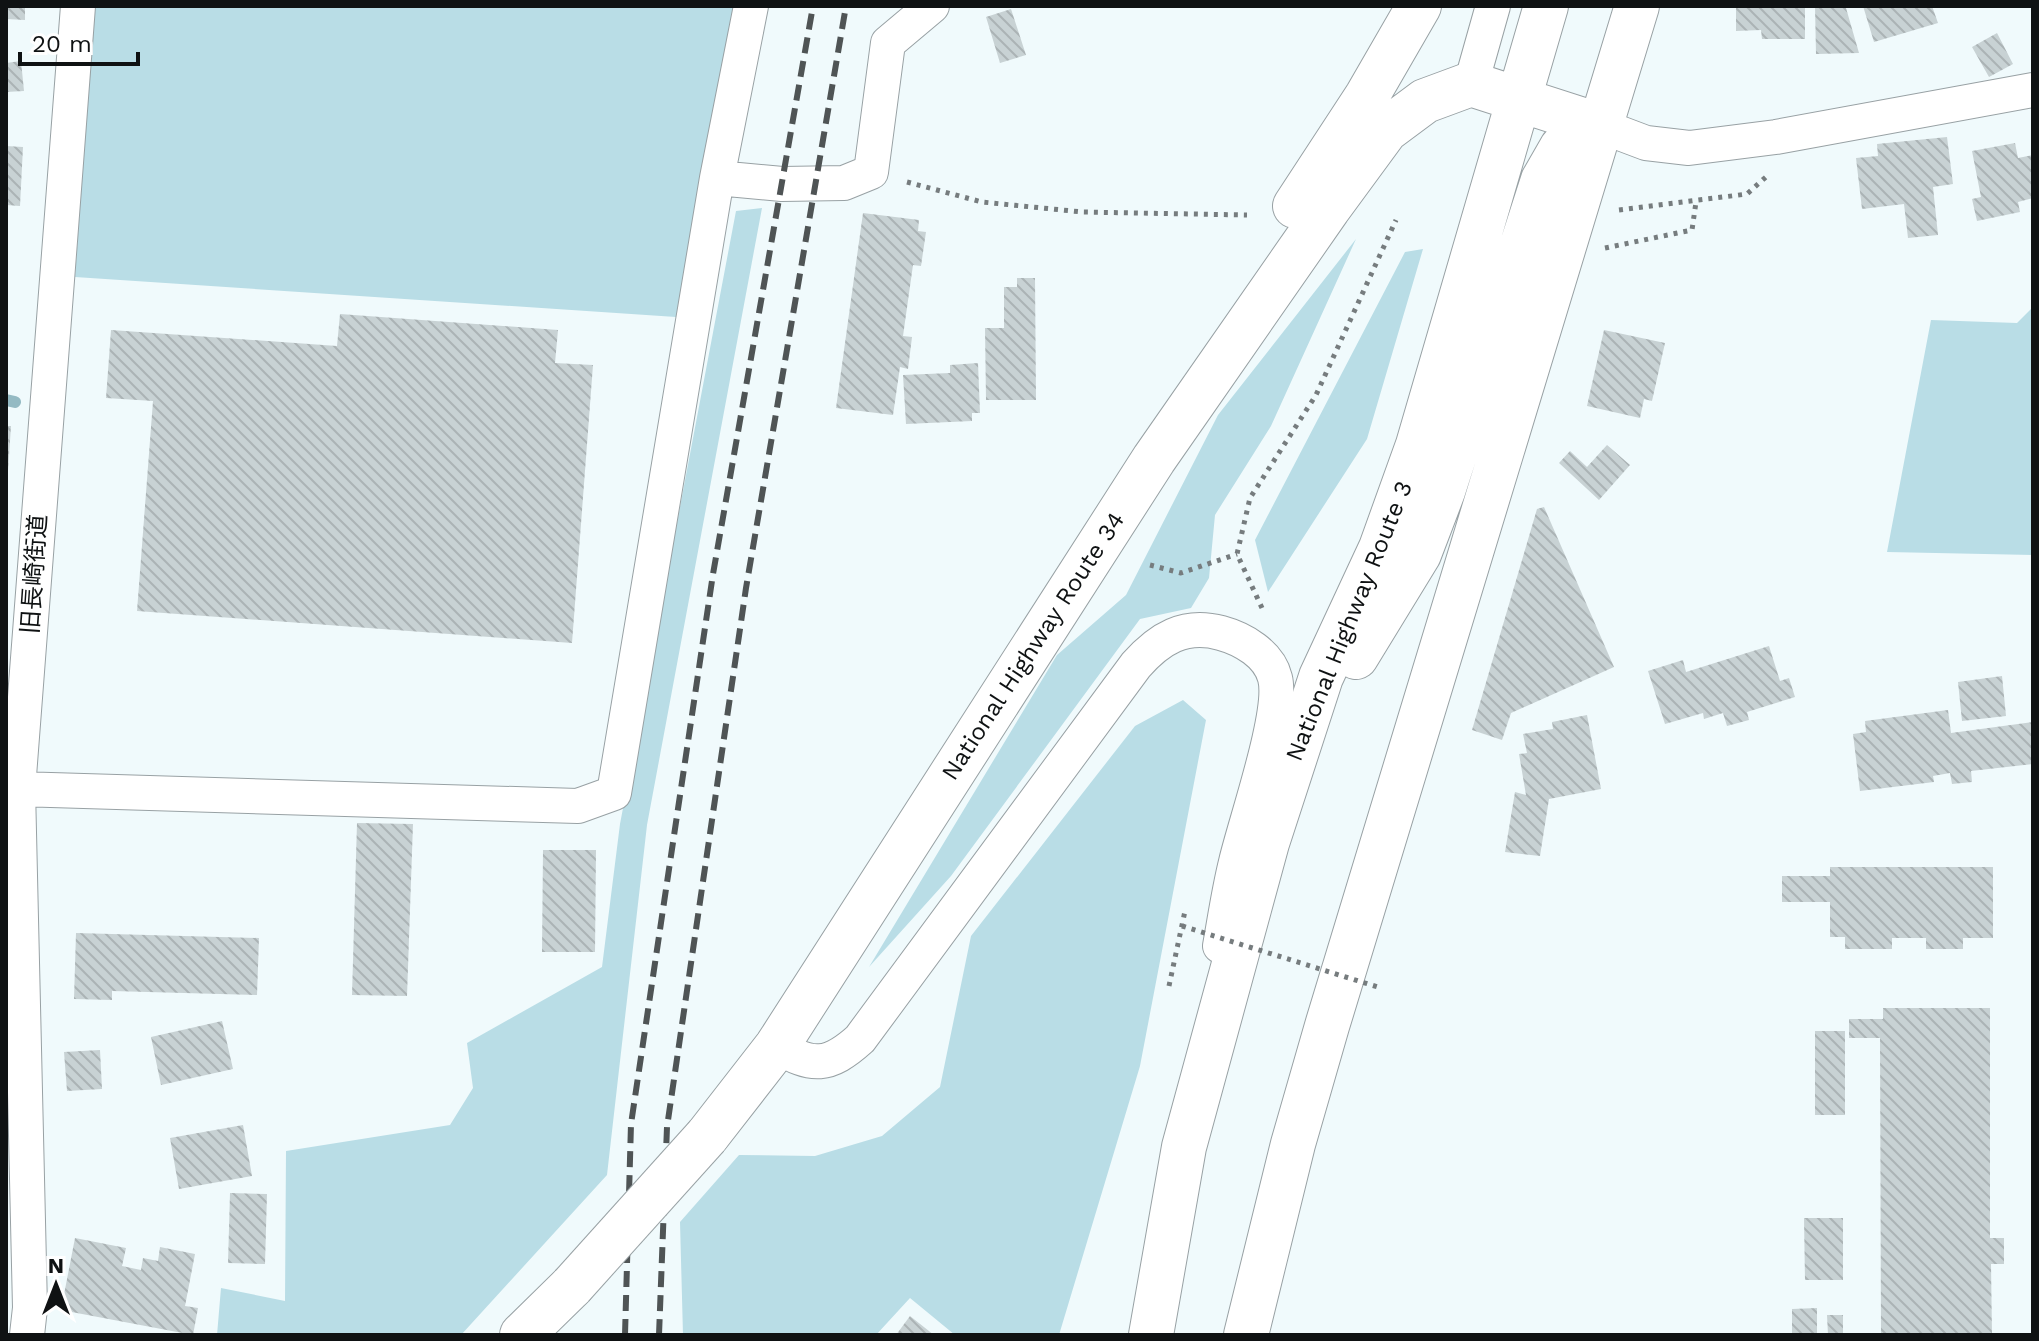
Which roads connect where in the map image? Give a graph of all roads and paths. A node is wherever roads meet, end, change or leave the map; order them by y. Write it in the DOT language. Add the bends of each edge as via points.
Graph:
graph roads {
  1 [pos="78,6"];
  2 [pos="751,6"];
  3 [pos="932,6"];
  4 [pos="1419,6"];
  5 [pos="1493,6"];
  6 [pos="1546,6"];
  7 [pos="1637,6"];
  8 [pos="1471,84"];
  9 [pos="2033,90"];
  10 [pos="1519,100"];
  11 [pos="1601,126"];
  12 [pos="1776,137"];
  13 [pos="871,172"];
  14 [pos="717,178"];
  15 [pos="1696,202"];
  16 [pos="1619,210"];
  17 [pos="1247,215"];
  18 [pos="1396,220"];
  19 [pos="1604,248"];
  20 [pos="1154,459"];
  21 [pos="1237,554"];
  22 [pos="20,564"];
  23 [pos="1150,565"];
  24 [pos="1264,613"];
  25 [pos="18,789"];
  26 [pos="1267,843"];
  27 [pos="1169,986"];
  28 [pos="1381,988"];
  29 [pos="777,1046"];
  30 [pos="15,1090"];
  31 [pos="1184,1147"];
  32 [pos="27,1335"];
  33 [pos="522,1335"];
  34 [pos="1151,1335"];
  35 [pos="1246,1335"];
  1 -- 22 [label="street, 旧長崎街道"];
  2 -- 14 [label="street"];
  3 -- 13 [label="street" via="888,43"];
  4 -- 20 [label="highway" via="1367,96 1229,307"];
  5 -- 8 [label="street"];
  6 -- 10 [label="highway, National Highway Route 3"];
  7 -- 11 [label="highway"];
  8 -- 10 [label="highway"];
  8 -- 20 [label="highway, National Highway Route 34" via="1425,101 1386,130"];
  9 -- 12 [label="street"];
  10 -- 11 [label="highway"];
  10 -- 26 [label="highway, National Highway Route 3" via="1418,445 1381,548 1321,677"];
  11 -- 12 [label="street" via="1646,143 1689,148"];
  11 -- 26 [label="highway" via="1562,147 1543,180 1419,554 1322,715"];
  11 -- 35 [label="highway" via="1327,1026"];
  12 -- 15 [label="path" via="1777,167 1747,194"];
  13 -- 14 [label="street" via="844,183"];
  13 -- 17 [label="path" via="982,202 1082,212"];
  14 -- 25 [label="street" via="614,793 578,806"];
  15 -- 16 [label="path"];
  15 -- 19 [label="path" via="1692,230"];
  18 -- 21 [label="path" via="1316,395 1250,498"];
  20 -- 29 [label="highway, National Highway Route 34"];
  21 -- 23 [label="path" via="1181,573"];
  21 -- 24 [label="path"];
  22 -- 25 [label="street, 旧長崎街道"];
  25 -- 30 [label="street, 旧長崎街道"];
  26 -- 31 [label="highway, National Highway Route 3"];
  27 -- 28 [label="path, bridge" via="1182,926"];
  29 -- 31 [label="street" via="797,1059 820,1063 860,1039 1136,665 1173,634 1219,632 1264,656 1275,678 1276,702 1235,865"];
  29 -- 33 [label="highway, National Highway Route 34, bridge" via="707,1136"];
  30 -- 32 [label="street, 旧長崎街道" via="30,1308"];
  31 -- 34 [label="highway, National Highway Route 3"];
}
